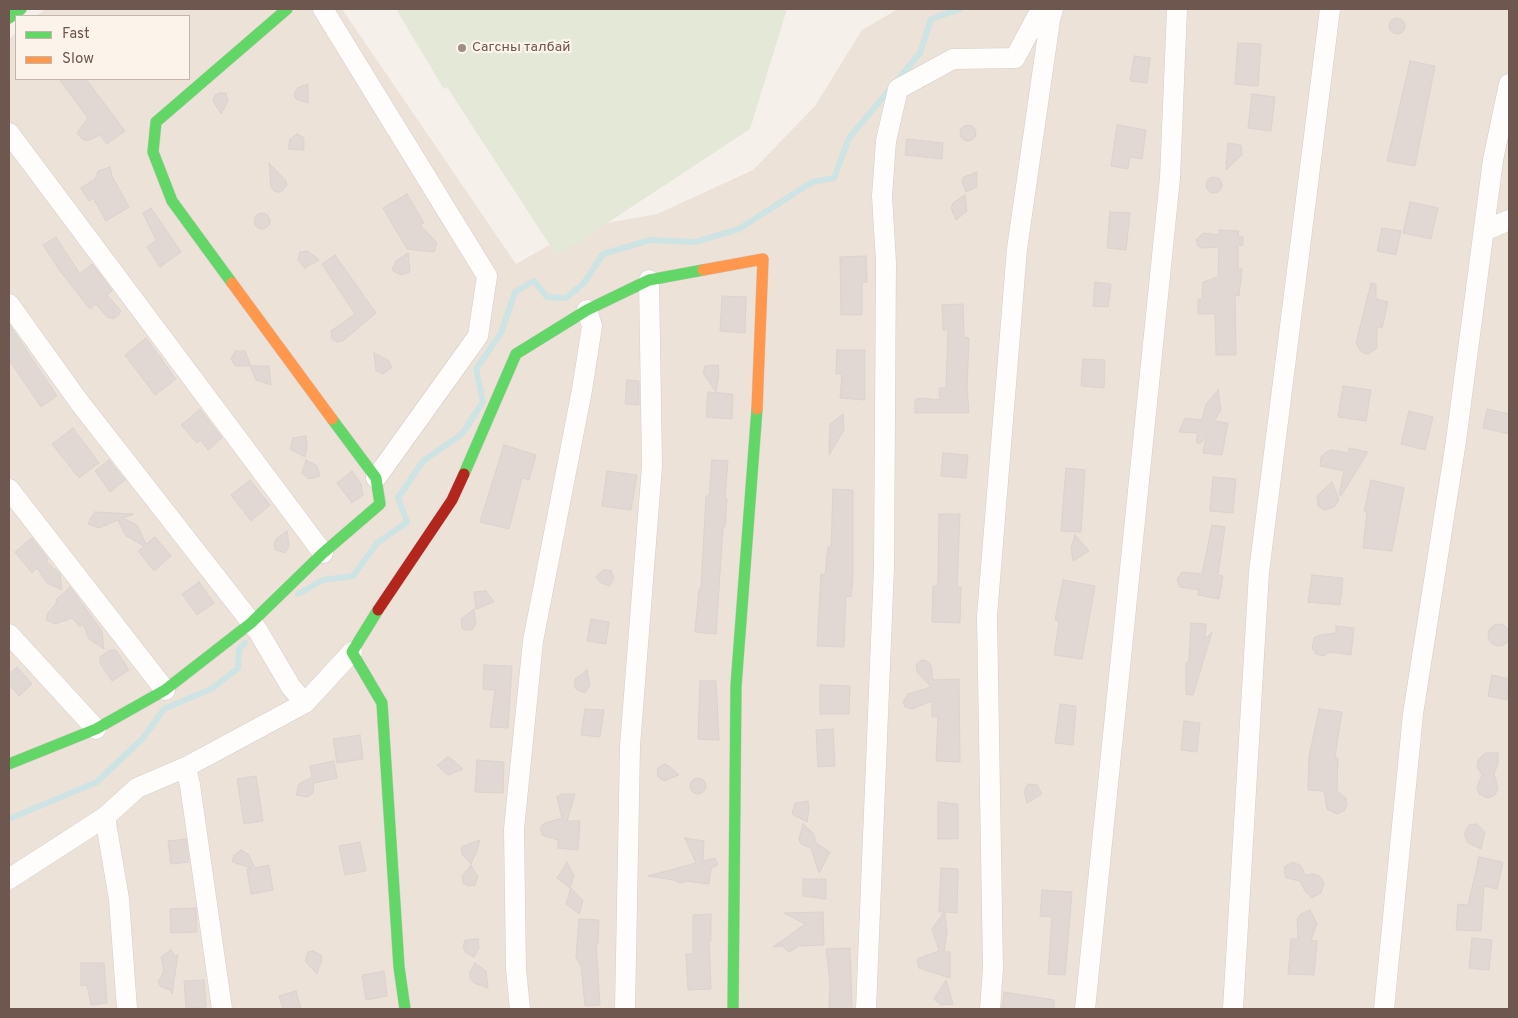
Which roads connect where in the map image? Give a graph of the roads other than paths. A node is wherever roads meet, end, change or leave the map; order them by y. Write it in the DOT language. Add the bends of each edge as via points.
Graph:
graph roads {
  1 [pos="21,9"];
  2 [pos="287,9"];
  3 [pos="323,9"];
  4 [pos="1041,9"];
  5 [pos="1053,9"];
  6 [pos="1177,9"];
  7 [pos="1330,9"];
  8 [pos="9,18"];
  9 [pos="1509,84"];
  10 [pos="9,134"];
  11 [pos="1509,220"];
  12 [pos="1484,230"];
  13 [pos="649,280"];
  14 [pos="9,304"];
  15 [pos="587,310"];
  16 [pos="376,478"];
  17 [pos="9,489"];
  18 [pos="323,552"];
  19 [pos="251,623"];
  20 [pos="9,634"];
  21 [pos="352,652"];
  22 [pos="165,690"];
  23 [pos="305,703"];
  24 [pos="96,729"];
  25 [pos="9,764"];
  26 [pos="186,767"];
  27 [pos="105,817"];
  28 [pos="9,879"];
  29 [pos="127,1009"];
  30 [pos="222,1009"];
  31 [pos="405,1009"];
  32 [pos="520,1009"];
  33 [pos="625,1009"];
  34 [pos="733,1009"];
  35 [pos="866,1009"];
  36 [pos="990,1009"];
  37 [pos="1085,1009"];
  38 [pos="1232,1009"];
  39 [pos="1384,1009"];
  1 -- 8 [label="main road"];
  2 -- 16 [label="main road" via="156,122 153,152 172,201"];
  3 -- 16 [label="street" via="487,276 478,336"];
  4 -- 35 [label="street" via="1014,58 953,59 898,90 886,141 882,196 886,262 884,567"];
  5 -- 36 [label="street" via="1017,249 987,616 993,969"];
  6 -- 37 [label="street" via="1170,178"];
  7 -- 38 [label="street" via="1258,572"];
  9 -- 12 [label="street" via="1493,160"];
  10 -- 18 [label="street"];
  11 -- 12 [label="street"];
  12 -- 39 [label="street" via="1456,441 1413,714"];
  13 -- 15 [label="main road"];
  13 -- 33 [label="street" via="652,466 630,746"];
  13 -- 34 [label="main road" via="763,259 760,386 736,686"];
  14 -- 19 [label="street" via="80,403"];
  15 -- 21 [label="main road" via="516,354 452,500"];
  15 -- 32 [label="street" via="592,326 582,390 533,641 514,829 516,969"];
  16 -- 18 [label="main road" via="380,504"];
  17 -- 22 [label="street"];
  18 -- 19 [label="main road"];
  19 -- 22 [label="main road"];
  19 -- 23 [label="street" via="291,687"];
  20 -- 24 [label="street"];
  21 -- 23 [label="street"];
  21 -- 31 [label="main road" via="382,703 399,967"];
  22 -- 24 [label="main road"];
  23 -- 26 [label="street"];
  24 -- 25 [label="main road"];
  26 -- 27 [label="street" via="137,788"];
  26 -- 30 [label="street"];
  27 -- 28 [label="street"];
  27 -- 29 [label="street" via="119,898"];
}
